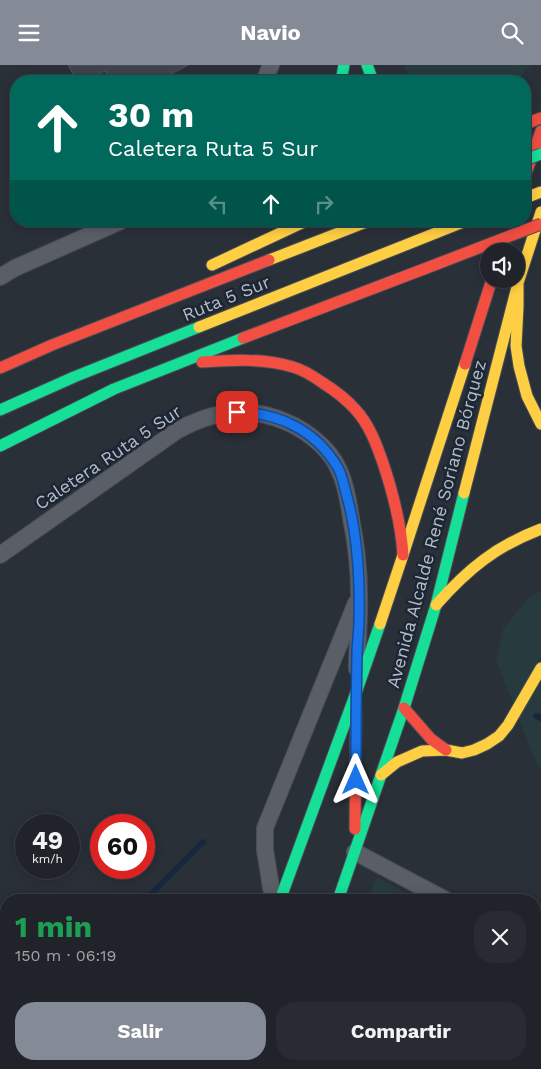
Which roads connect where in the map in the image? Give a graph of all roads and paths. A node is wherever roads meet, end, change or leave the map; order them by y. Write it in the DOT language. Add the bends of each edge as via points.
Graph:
graph roads {
  1 [pos="541,131"];
  2 [pos="531,159"];
  3 [pos="541,212"];
  4 [pos="541,224"];
  5 [pos="107,227"];
  6 [pos="273,227"];
  7 [pos="293,227"];
  8 [pos="354,227"];
  9 [pos="451,227"];
  10 [pos="508,227"];
  11 [pos="503,243"];
  12 [pos="249,247"];
  13 [pos="525,261"];
  14 [pos="206,268"];
  15 [pos="0,277"];
  16 [pos="489,288"];
  17 [pos="517,288"];
  18 [pos="518,288"];
  19 [pos="163,290"];
  20 [pos="52,345"];
  21 [pos="171,366"];
  22 [pos="0,368"];
  23 [pos="0,410"];
  24 [pos="541,423"];
  25 [pos="0,446"];
  26 [pos="541,529"];
  27 [pos="0,555"];
  28 [pos="403,555"];
  29 [pos="359,593"];
  30 [pos="436,605"];
  31 [pos="541,668"];
  32 [pos="356,690"];
  33 [pos="404,708"];
  34 [pos="446,750"];
  35 [pos="381,775"];
  36 [pos="355,852"];
  37 [pos="272,894"];
  38 [pos="282,894"];
  39 [pos="340,894"];
  40 [pos="435,894"];
  1 -- 2 [label="main road"];
  3 -- 13 [label="main road, Avenida Alcalde René Soriano Bórquez"];
  4 -- 21 [label="main road, bridge"];
  5 -- 15 [label="street"];
  6 -- 12 [label="main road"];
  7 -- 12 [label="main road"];
  8 -- 20 [label="main road, Ruta 5 Sur"];
  9 -- 23 [label="main road, Ruta 5 Sur" via="74,377"];
  10 -- 11 [label="main road"];
  12 -- 14 [label="main road"];
  16 -- 28 [label="main road, Avenida Alcalde René Soriano Bórquez"];
  17 -- 30 [label="main road, Avenida Alcalde René Soriano Bórquez"];
  18 -- 24 [label="main road" via="518,362 526,392"];
  19 -- 20 [label="main road"];
  20 -- 22 [label="main road, Ruta 5 Sur"];
  21 -- 25 [label="main road" via="114,389"];
  21 -- 28 [label="main road" via="230,360 262,361 304,371 328,386 355,408 372,435 393,490"];
  26 -- 30 [label="main road" via="512,541 481,560"];
  27 -- 29 [label="street, Caletera Ruta 5 Sur" via="178,431 222,413 253,412 286,421 302,430 329,454 339,470 354,534"];
  28 -- 32 [label="main road, Avenida Alcalde René Soriano Bórquez"];
  29 -- 32 [label="street, Caletera Ruta 5 Sur"];
  29 -- 37 [label="street, Caletera Ruta 5 Sur" via="265,828"];
  30 -- 33 [label="main road, Avenida Alcalde René Soriano Bórquez"];
  31 -- 34 [label="main road" via="499,736 474,750 462,753"];
  32 -- 36 [label="main road"];
  32 -- 38 [label="main road, Avenida Alcalde René Soriano Bórquez"];
  33 -- 34 [label="main road" via="431,739"];
  33 -- 35 [label="main road, Avenida Alcalde René Soriano Bórquez"];
  34 -- 35 [label="main road" via="422,751 397,761"];
  35 -- 36 [label="main road, Avenida Alcalde René Soriano Bórquez"];
  36 -- 39 [label="main road, Avenida Alcalde René Soriano Bórquez"];
  36 -- 40 [label="street"];
}
